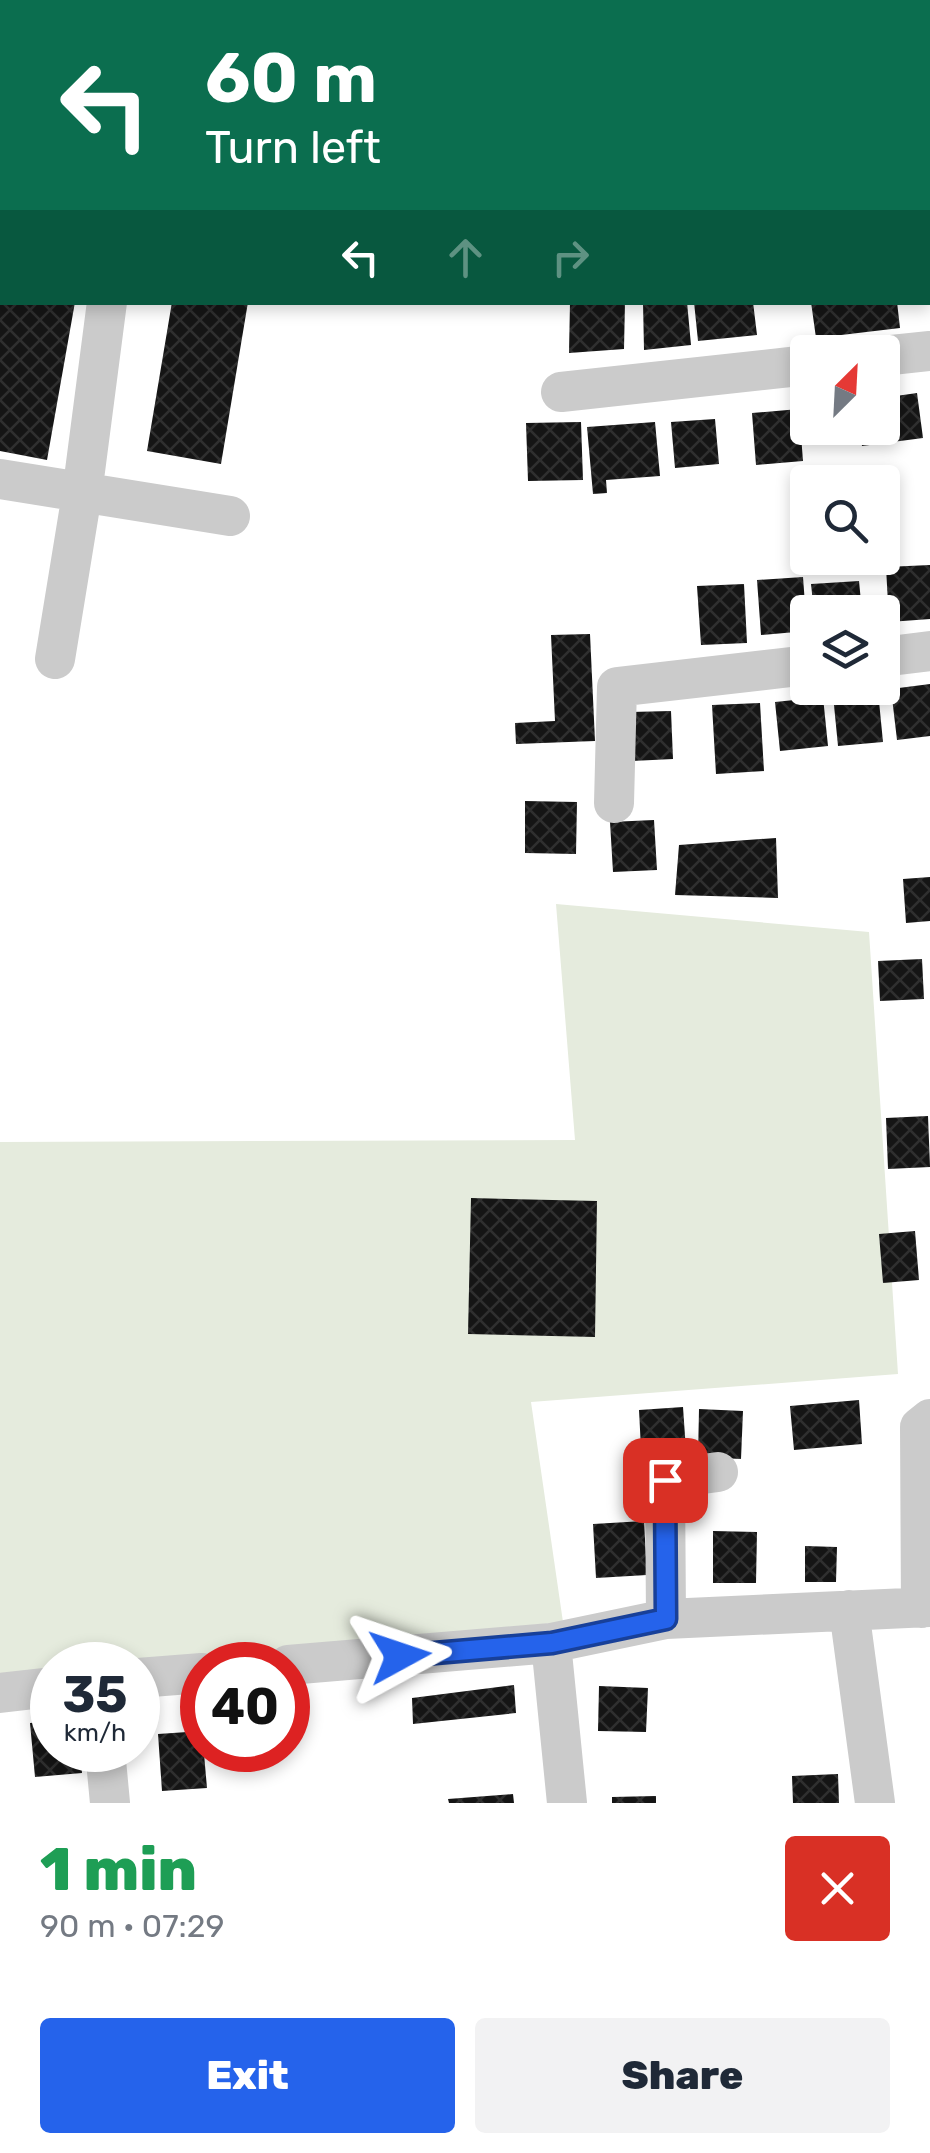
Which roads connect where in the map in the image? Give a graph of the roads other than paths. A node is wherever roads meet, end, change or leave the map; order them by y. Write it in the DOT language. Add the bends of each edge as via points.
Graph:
graph roads {
  1 [pos="107,305"];
  2 [pos="930,351"];
  3 [pos="900,354"];
  4 [pos="790,367"];
  5 [pos="561,392"];
  6 [pos="0,479"];
  7 [pos="82,494"];
  8 [pos="230,516"];
  9 [pos="930,651"];
  10 [pos="900,655"];
  11 [pos="54,659"];
  12 [pos="790,667"];
  13 [pos="614,803"];
  14 [pos="930,1420"];
  15 [pos="718,1472"];
  16 [pos="926,1607"];
  17 [pos="849,1610"];
  18 [pos="666,1619"];
  19 [pos="552,1643"];
  20 [pos="310,1663"];
  21 [pos="30,1690"];
  22 [pos="0,1693"];
  23 [pos="106,1772"];
  24 [pos="110,1803"];
  25 [pos="566,1803"];
  26 [pos="875,1803"];
  1 -- 7 [label="street"];
  2 -- 3 [label="street"];
  4 -- 5 [label="street"];
  6 -- 7 [label="street"];
  7 -- 8 [label="street"];
  7 -- 11 [label="street"];
  9 -- 10 [label="street"];
  12 -- 13 [label="street" via="617,687"];
  14 -- 16 [label="street" via="920,1427"];
  15 -- 18 [label="street" via="665,1480"];
  16 -- 17 [label="street"];
  17 -- 18 [label="street"];
  17 -- 26 [label="street"];
  18 -- 19 [label="street"];
  19 -- 20 [label="street"];
  19 -- 25 [label="street"];
  21 -- 22 [label="street"];
  23 -- 24 [label="street"];
}
